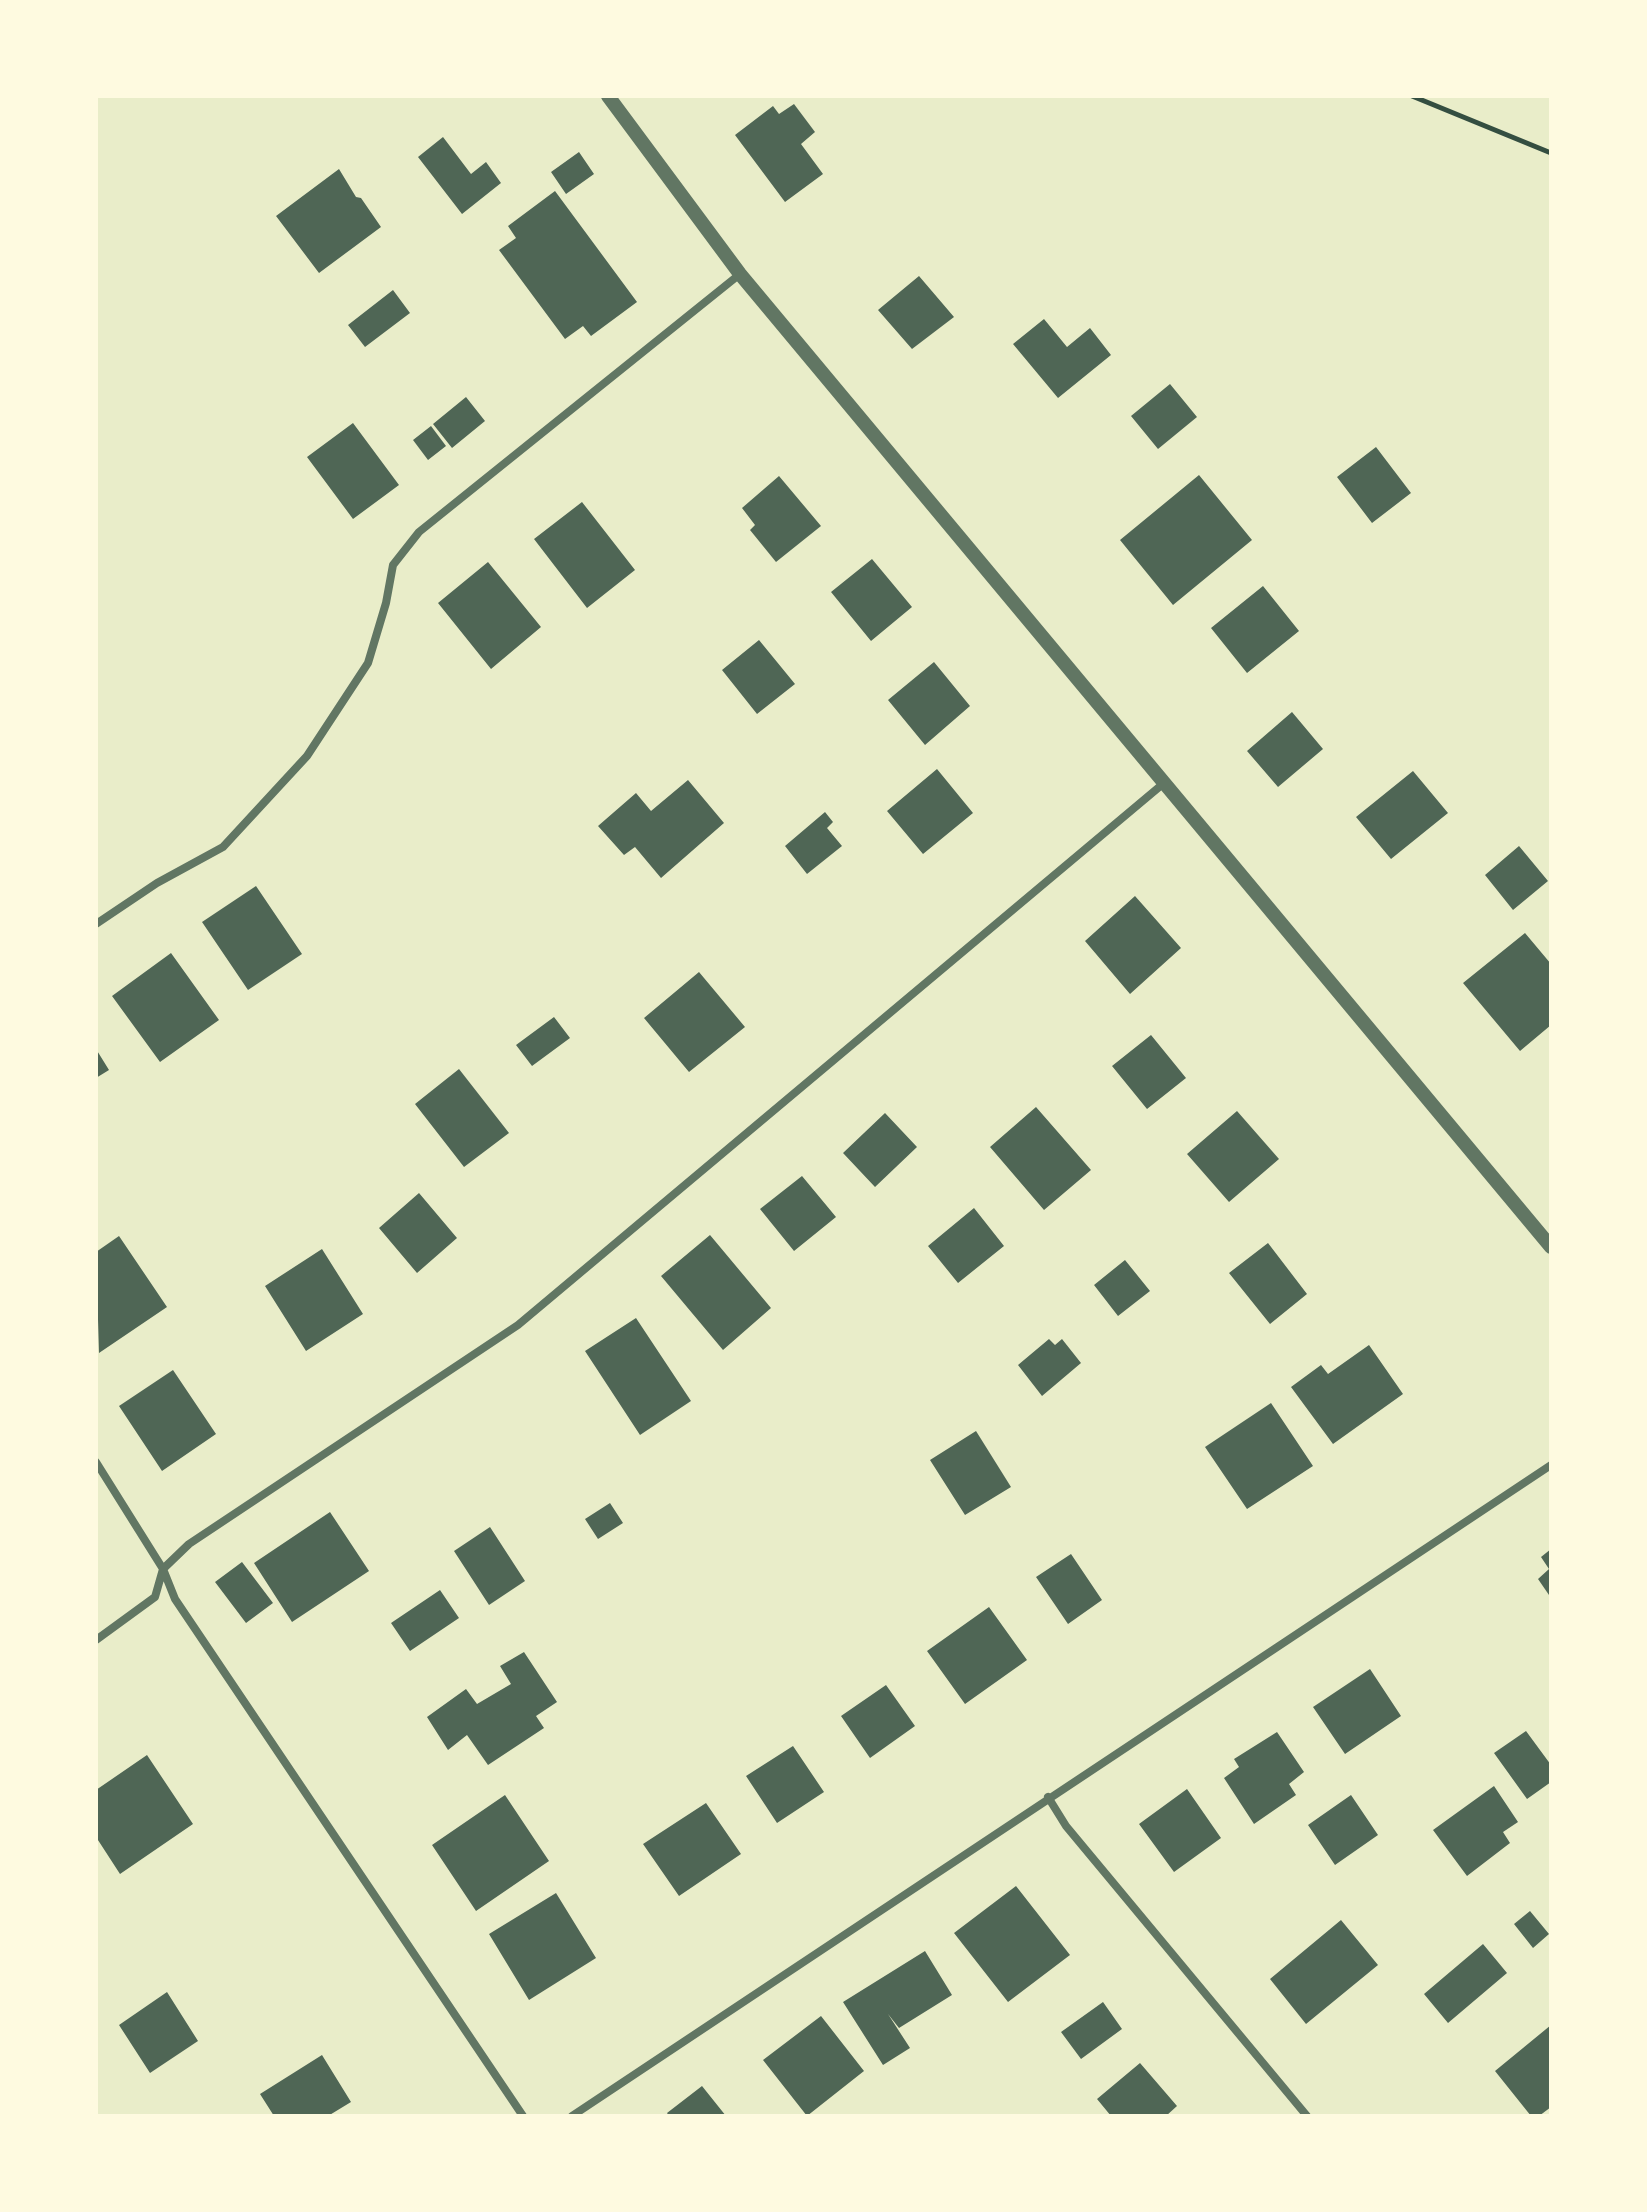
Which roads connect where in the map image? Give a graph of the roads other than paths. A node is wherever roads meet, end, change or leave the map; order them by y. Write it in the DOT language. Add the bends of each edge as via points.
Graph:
graph roads {
  1 [pos="608,96"];
  2 [pos="740,274"];
  3 [pos="1164,783"];
  4 [pos="96,924"];
  5 [pos="1551,1247"];
  6 [pos="96,1462"];
  7 [pos="1551,1465"];
  8 [pos="163,1569"];
  9 [pos="96,1640"];
  10 [pos="1048,1797"];
  11 [pos="523,2116"];
  12 [pos="572,2116"];
  13 [pos="1307,2116"];
  1 -- 2 [label="street"];
  2 -- 3 [label="street"];
  2 -- 4 [label="street" via="419,532 393,565 368,663 307,756 223,847"];
  3 -- 5 [label="street"];
  3 -- 8 [label="street" via="518,1325 189,1544"];
  6 -- 8 [label="street"];
  7 -- 10 [label="street"];
  8 -- 9 [label="street" via="155,1597"];
  8 -- 11 [label="street" via="184,1613"];
  10 -- 12 [label="street"];
  10 -- 13 [label="street" via="1066,1826"];
}
